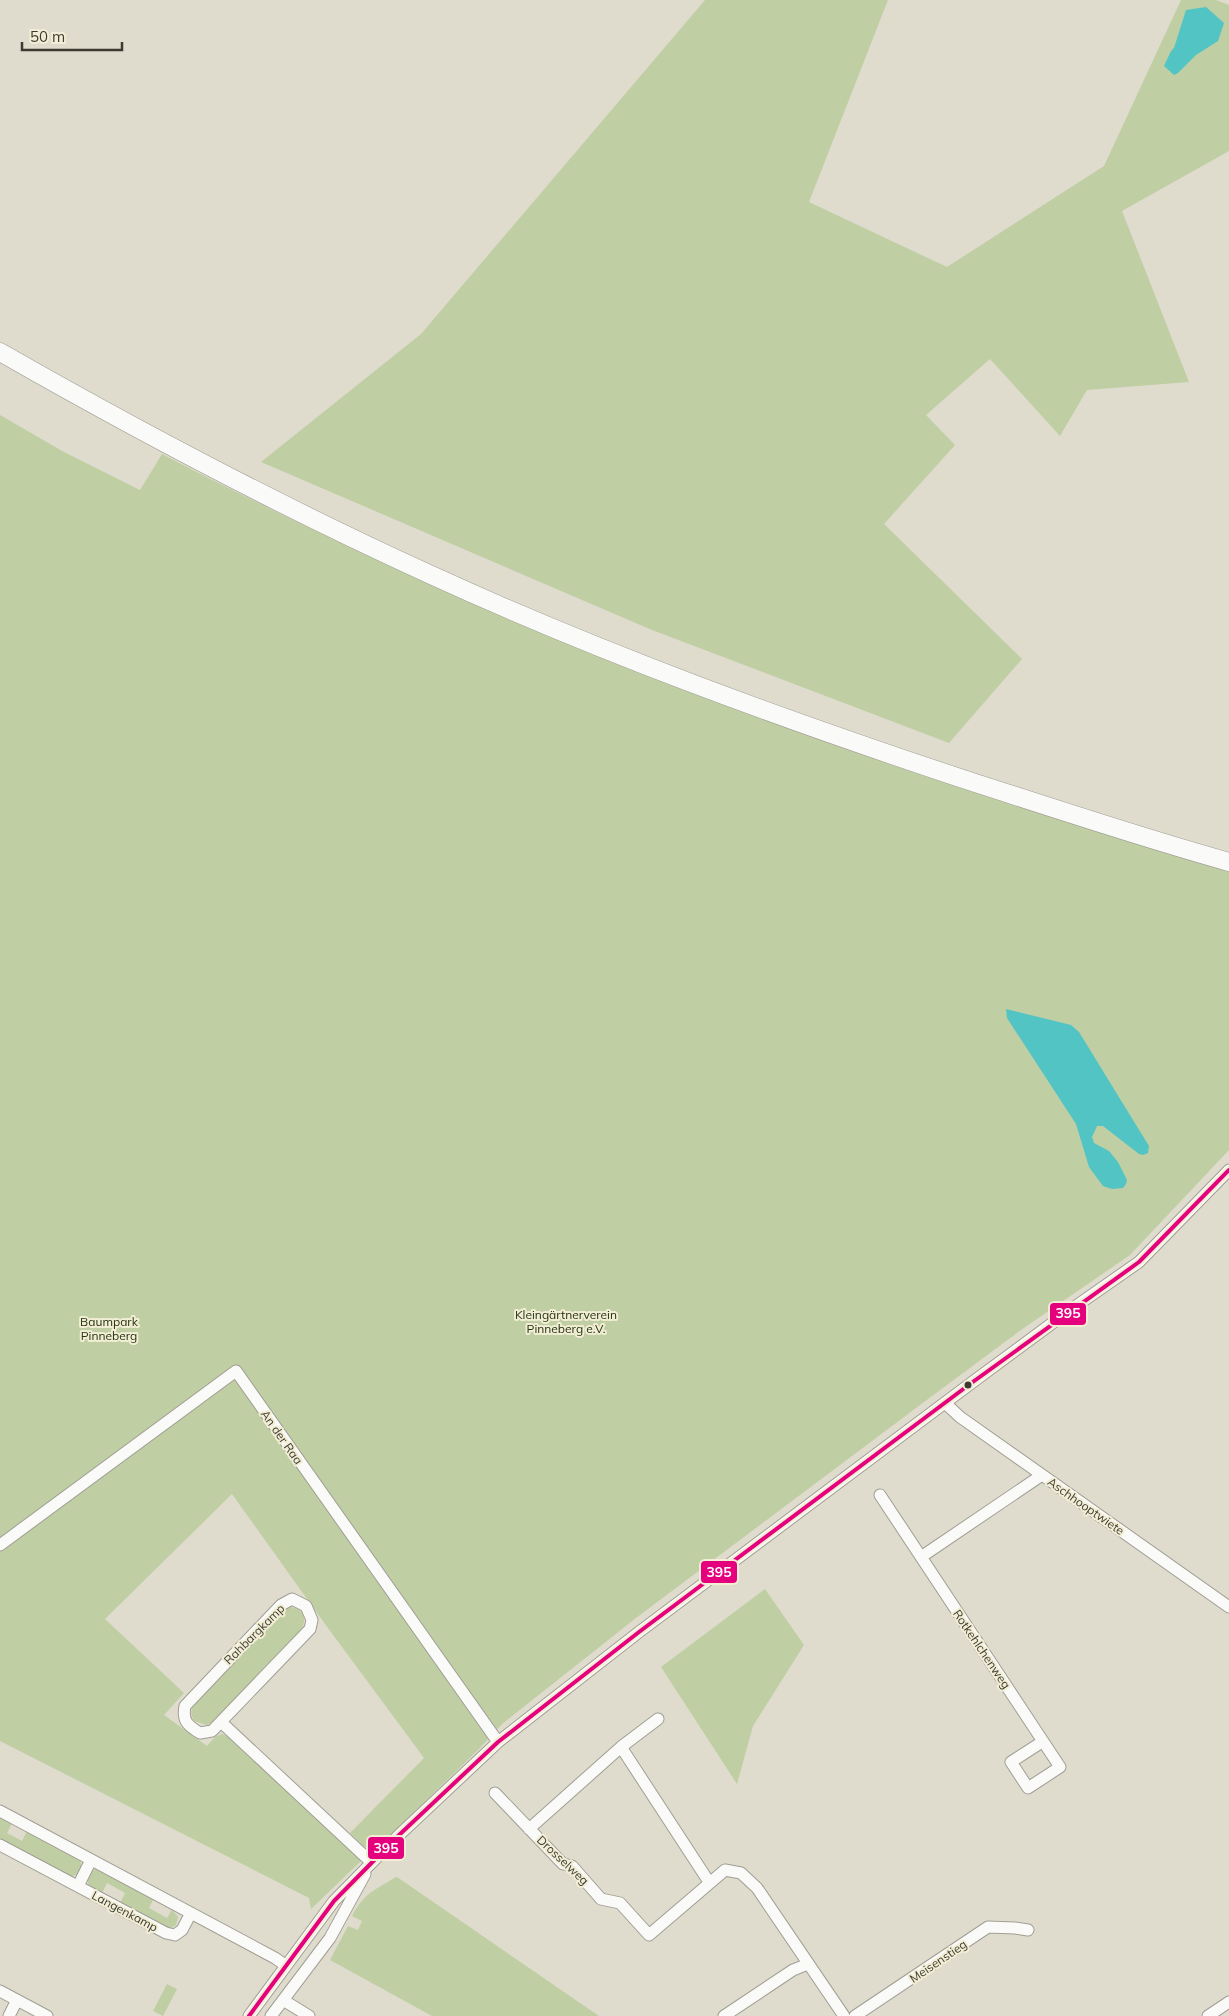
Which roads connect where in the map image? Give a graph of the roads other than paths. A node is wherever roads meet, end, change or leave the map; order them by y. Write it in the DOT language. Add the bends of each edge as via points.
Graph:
graph roads {
  1 [pos="0,352"];
  2 [pos="1229,862"];
  3 [pos="1229,1170"];
  4 [pos="945,1403"];
  5 [pos="1042,1476"];
  6 [pos="880,1495"];
  7 [pos="0,1545"];
  8 [pos="921,1557"];
  9 [pos="1229,1607"];
  10 [pos="658,1719"];
  11 [pos="222,1722"];
  12 [pos="498,1742"];
  13 [pos="1042,1742"];
  14 [pos="621,1748"];
  15 [pos="495,1793"];
  16 [pos="0,1811"];
  17 [pos="529,1828"];
  18 [pos="0,1845"];
  19 [pos="91,1860"];
  20 [pos="371,1862"];
  21 [pos="709,1882"];
  22 [pos="78,1886"];
  23 [pos="191,1914"];
  24 [pos="1028,1930"];
  25 [pos="808,1964"];
  26 [pos="282,1969"];
  27 [pos="294,1984"];
  28 [pos="0,1991"];
  29 [pos="17,2000"];
  30 [pos="283,2000"];
  31 [pos="1229,2002"];
  32 [pos="9,2016"];
  33 [pos="47,2016"];
  34 [pos="249,2016"];
  35 [pos="272,2016"];
  36 [pos="310,2016"];
  37 [pos="724,2016"];
  38 [pos="844,2016"];
  39 [pos="855,2016"];
  40 [pos="1208,2016"];
  1 -- 2 [label="main road" via="261,494 428,574 646,667 874,749 1138,836"];
  3 -- 4 [label="street" via="1139,1262"];
  4 -- 5 [label="street, Aschhooptwiete"];
  4 -- 12 [label="street"];
  5 -- 8 [label="street"];
  5 -- 9 [label="street, Aschhooptwiete"];
  6 -- 8 [label="street, Rotkehlchenweg"];
  7 -- 12 [label="street, An der Raa" via="236,1371"];
  8 -- 13 [label="street, Rotkehlchenweg"];
  10 -- 14 [label="street, Drosselweg"];
  11 -- 11 [label="street, Rahbargkamp" via="310,1629 312,1620 306,1606 292,1599 281,1605 185,1706 183,1716 188,1726 200,1733 212,1731"];
  11 -- 20 [label="street"];
  12 -- 20 [label="street"];
  14 -- 17 [label="street, Drosselweg"];
  14 -- 21 [label="street"];
  15 -- 17 [label="street, Drosselweg"];
  16 -- 19 [label="street"];
  17 -- 21 [label="street, Drosselweg" via="563,1864 572,1866 601,1899 620,1903 649,1934"];
  18 -- 22 [label="street, Langenkamp"];
  19 -- 22 [label="street, Langenkamp"];
  19 -- 23 [label="street"];
  20 -- 26 [label="street" via="334,1901"];
  20 -- 27 [label="street" via="330,1938"];
  21 -- 25 [label="street, Drosselweg" via="725,1870 741,1873 758,1888"];
  22 -- 23 [label="street, Langenkamp" via="166,1933 175,1935 182,1930"];
  23 -- 26 [label="street"];
  24 -- 39 [label="street, Meisenstieg" via="988,1927"];
  25 -- 37 [label="street" via="793,1970"];
  25 -- 38 [label="street, Drosselweg"];
  26 -- 27 [label="street"];
  26 -- 34 [label="street"];
  27 -- 30 [label="street"];
  28 -- 29 [label="street"];
  29 -- 32 [label="street"];
  29 -- 33 [label="street"];
  30 -- 35 [label="street"];
  30 -- 36 [label="street"];
  31 -- 40 [label="street"];
}
